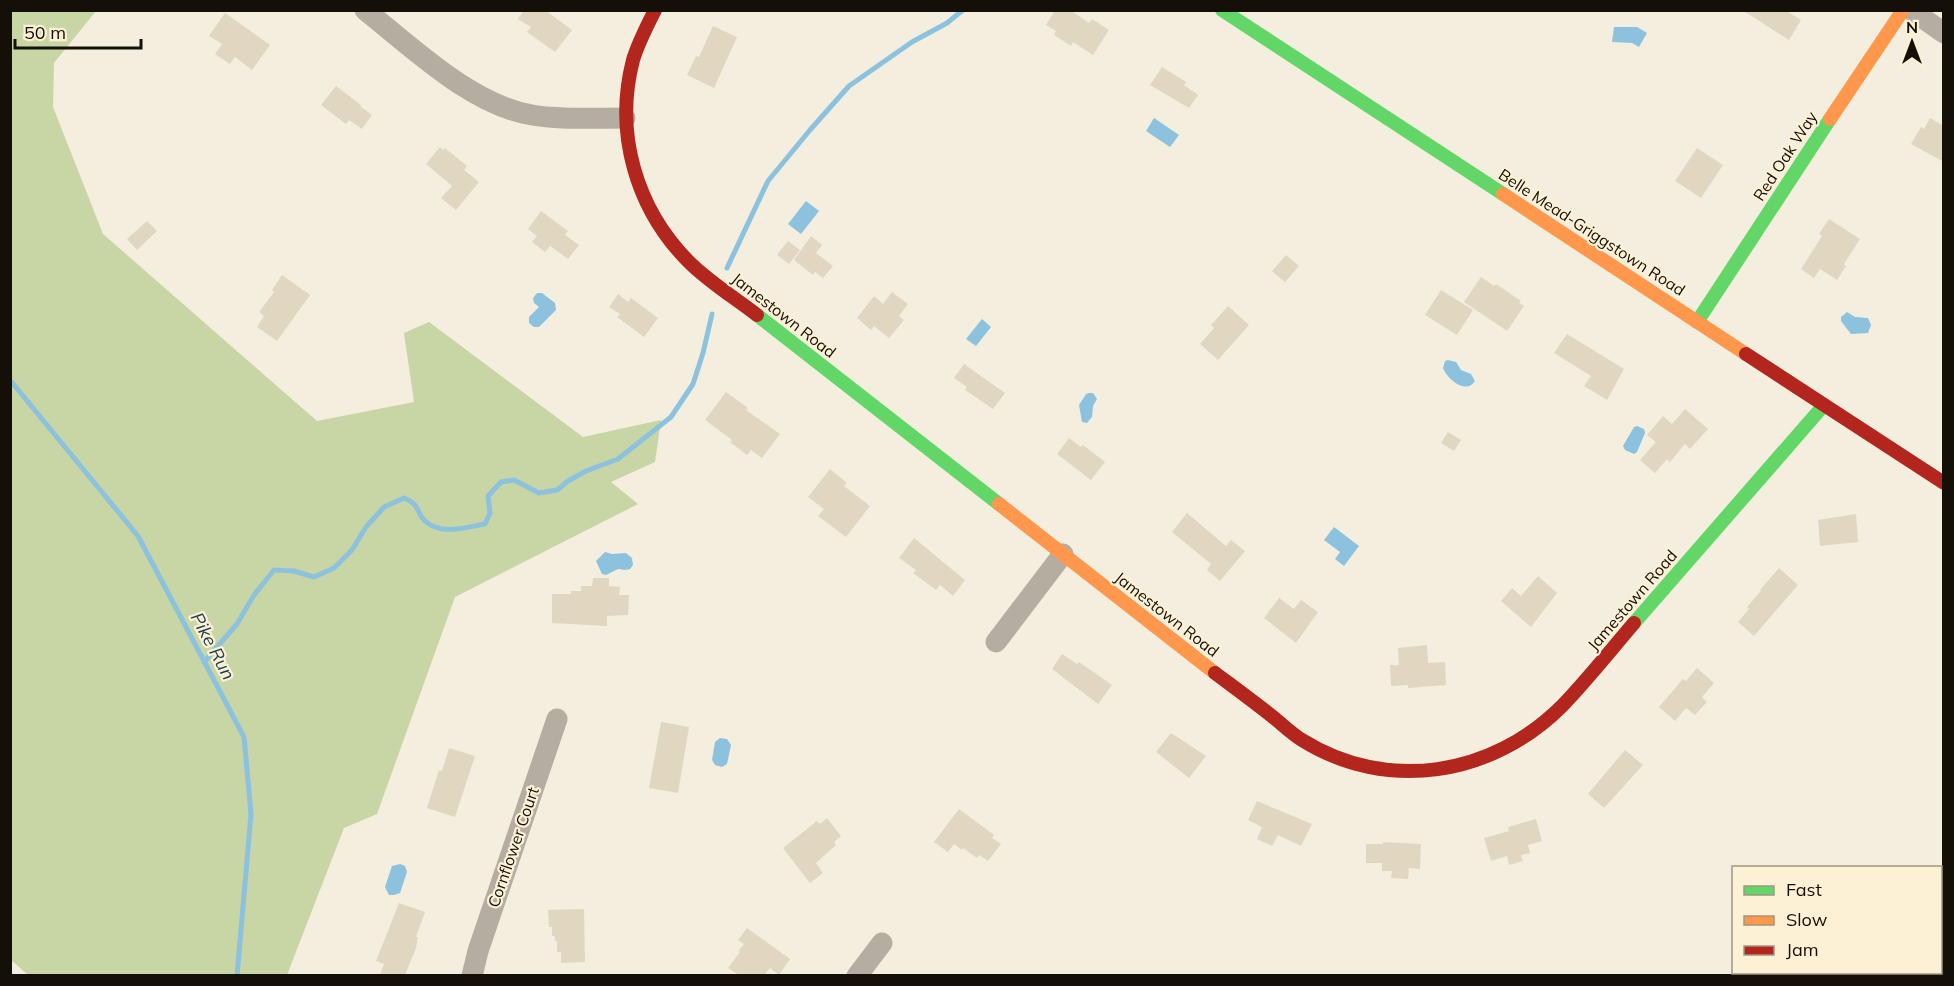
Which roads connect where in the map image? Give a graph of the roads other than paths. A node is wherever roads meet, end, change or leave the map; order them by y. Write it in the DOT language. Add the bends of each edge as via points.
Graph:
graph roads {
  1 [pos="365,10"];
  2 [pos="655,10"];
  3 [pos="1222,10"];
  4 [pos="1903,10"];
  5 [pos="1911,10"];
  6 [pos="1944,33"];
  7 [pos="625,118"];
  8 [pos="1697,322"];
  9 [pos="1824,405"];
  10 [pos="1944,483"];
  11 [pos="1063,554"];
  12 [pos="996,642"];
  13 [pos="556,719"];
  14 [pos="882,943"];
  15 [pos="472,975"];
  16 [pos="856,975"];
  1 -- 7 [label="street" via="452,79 504,107 559,118"];
  2 -- 7 [label="street, Jamestown Road" via="633,62"];
  3 -- 8 [label="street, Belle Mead-Griggstown Road"];
  4 -- 8 [label="street, Red Oak Way"];
  5 -- 6 [label="street"];
  7 -- 11 [label="street, Jamestown Road" via="629,149 645,199 657,223 690,263"];
  8 -- 9 [label="street, Belle Mead-Griggstown Road"];
  9 -- 10 [label="street, Belle Mead-Griggstown Road"];
  9 -- 11 [label="street, Jamestown Road" via="1561,707 1517,743 1463,766 1408,772 1381,770 1354,764 1302,740"];
  11 -- 12 [label="street"];
  13 -- 15 [label="street, Cornflower Court"];
  14 -- 16 [label="street"];
}
